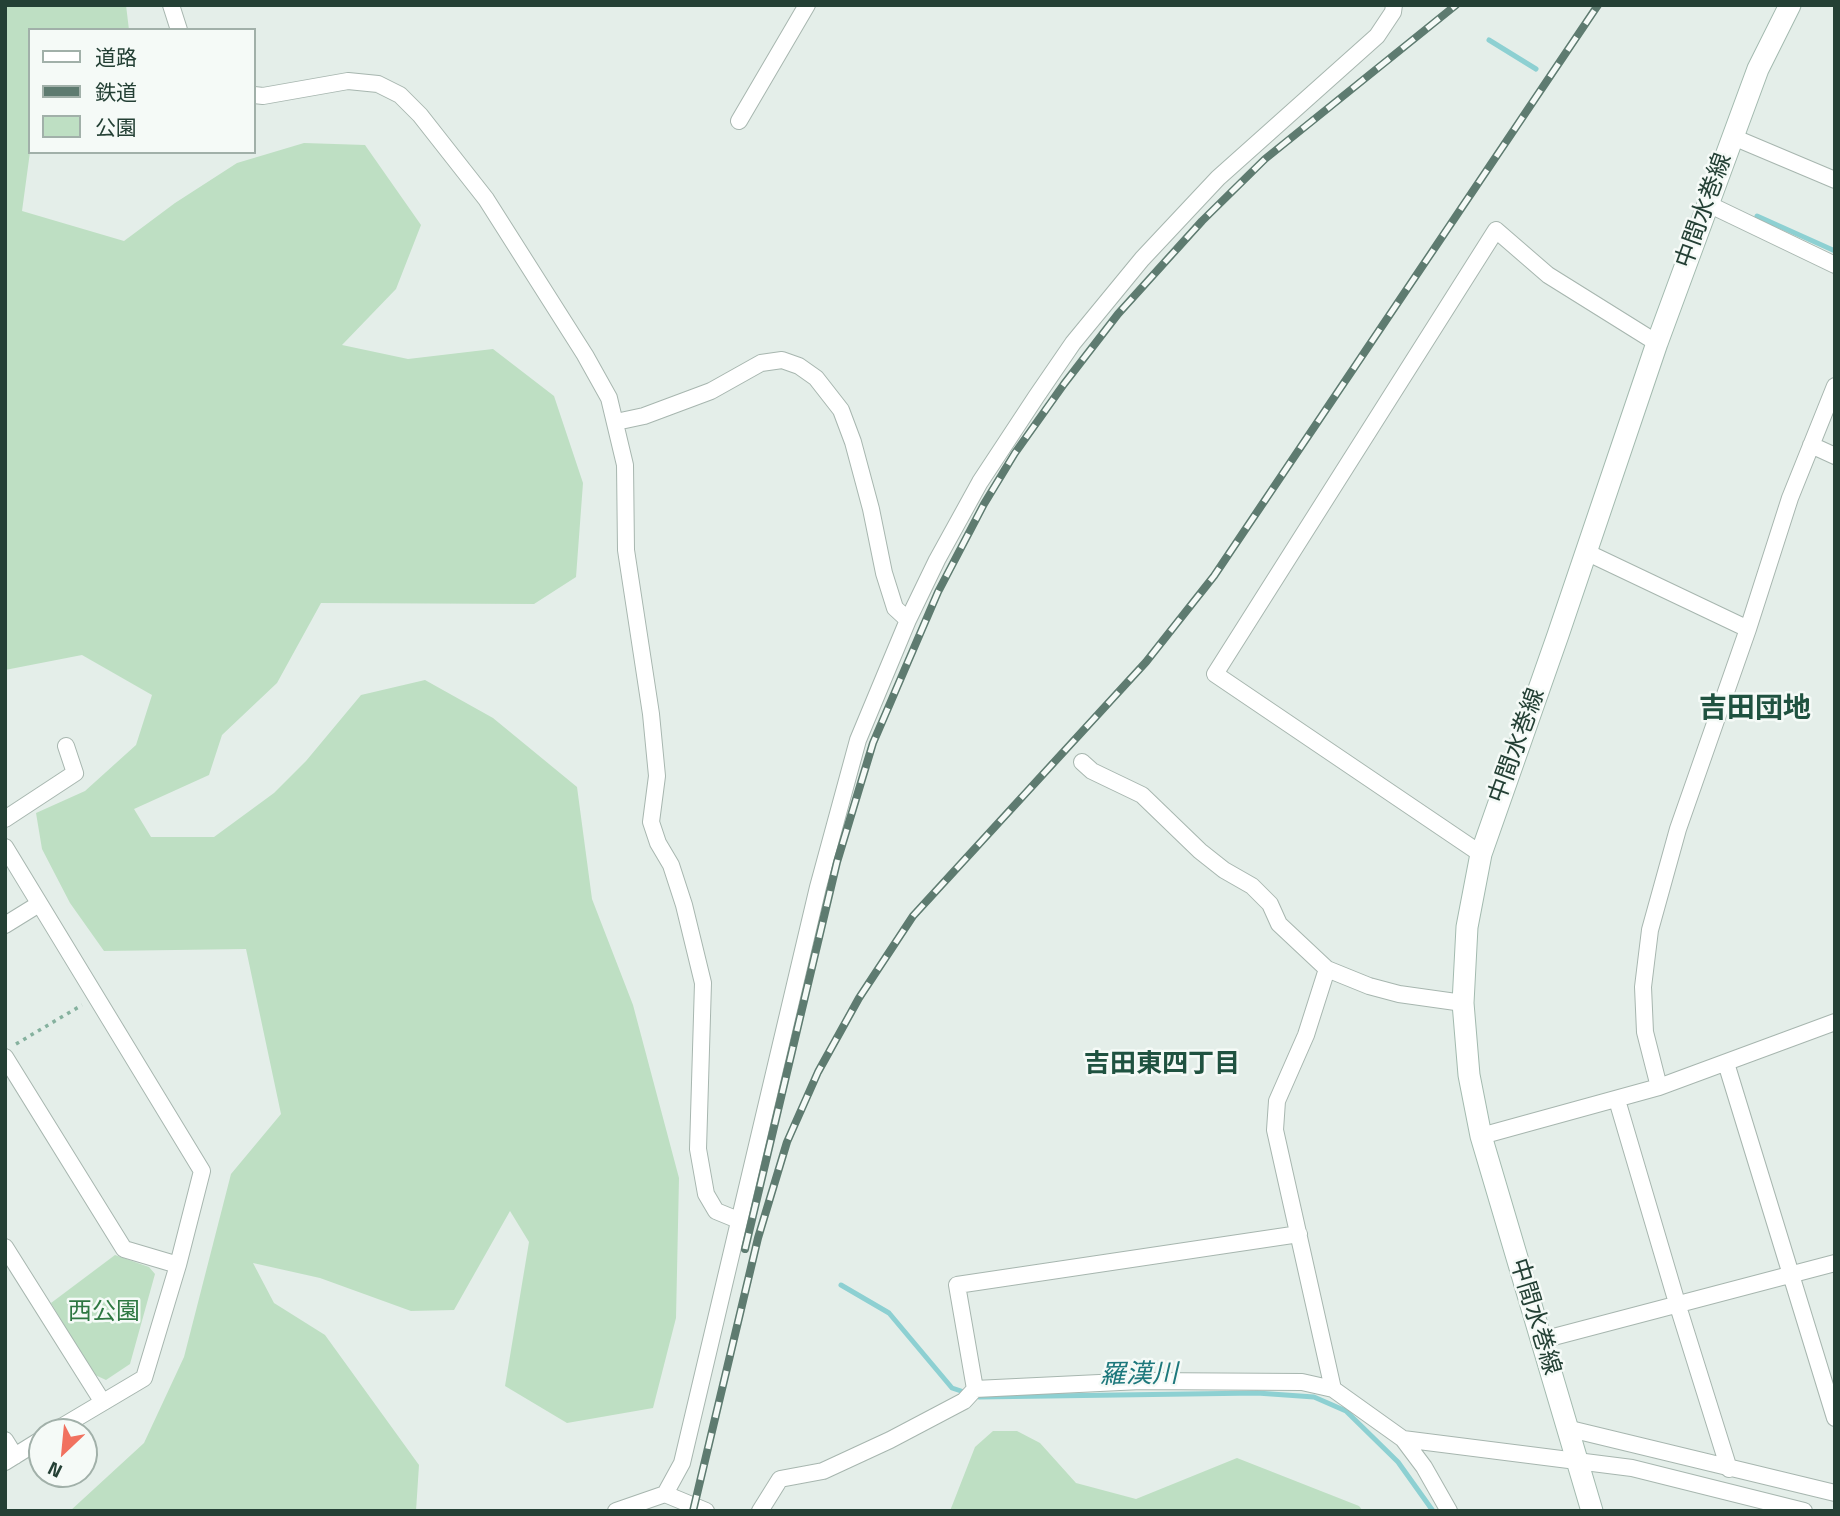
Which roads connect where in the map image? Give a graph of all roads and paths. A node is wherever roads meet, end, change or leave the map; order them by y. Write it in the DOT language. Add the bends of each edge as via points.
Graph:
graph roads {
  1 [pos="172,5"];
  2 [pos="807,5"];
  3 [pos="1394,5"];
  4 [pos="1790,5"];
  5 [pos="178,28"];
  6 [pos="256,95"];
  7 [pos="739,121"];
  8 [pos="1733,137"];
  9 [pos="1835,180"];
  10 [pos="1708,204"];
  11 [pos="1835,265"];
  12 [pos="1657,343"];
  13 [pos="1835,386"];
  14 [pos="615,422"];
  15 [pos="1811,445"];
  16 [pos="1835,456"];
  17 [pos="1586,552"];
  18 [pos="908,620"];
  19 [pos="1748,629"];
  20 [pos="65,747"];
  21 [pos="1082,762"];
  22 [pos="5,819"];
  23 [pos="5,847"];
  24 [pos="1480,854"];
  25 [pos="39,904"];
  26 [pos="5,925"];
  27 [pos="1327,969"];
  28 [pos="97,996"];
  29 [pos="1463,1003"];
  30 [pos="1835,1022"];
  31 [pos="5,1050"];
  32 [pos="5,1057"];
  33 [pos="1726,1063"];
  34 [pos="1659,1087"];
  35 [pos="1617,1100"];
  36 [pos="1481,1136"];
  37 [pos="738,1220"];
  38 [pos="1298,1234"];
  39 [pos="5,1247"];
  40 [pos="1835,1263"];
  41 [pos="178,1265"];
  42 [pos="1791,1275"];
  43 [pos="1677,1303"];
  44 [pos="1542,1340"];
  45 [pos="975,1389"];
  46 [pos="1333,1389"];
  47 [pos="102,1401"];
  48 [pos="75,1418"];
  49 [pos="1835,1418"];
  50 [pos="1566,1428"];
  51 [pos="1403,1439"];
  52 [pos="5,1440"];
  53 [pos="28,1448"];
  54 [pos="10,1459"];
  55 [pos="1578,1463"];
  56 [pos="1730,1469"];
  57 [pos="1835,1493"];
  58 [pos="664,1494"];
  59 [pos="616,1511"];
  60 [pos="706,1511"];
  61 [pos="760,1511"];
  62 [pos="1449,1511"];
  63 [pos="1592,1511"];
  64 [pos="1804,1511"];
  1 -- 5 [label="street"];
  2 -- 7 [label="street"];
  3 -- 18 [label="street" via="1377,36 1218,178 1142,259 1073,343 980,482"];
  4 -- 8 [label="main road, 中間水巻線" via="1758,69"];
  6 -- 14 [label="street" via="348,81 378,85 400,95 486,199 585,355 609,398"];
  8 -- 9 [label="street"];
  8 -- 10 [label="main road, 中間水巻線"];
  10 -- 11 [label="street"];
  10 -- 12 [label="main road, 中間水巻線"];
  12 -- 17 [label="main road, 中間水巻線"];
  12 -- 24 [label="street" via="1548,275 1496,230 1215,674"];
  13 -- 15 [label="street"];
  14 -- 18 [label="street" via="711,391 761,362 782,360 799,366 816,378 841,410 895,608"];
  14 -- 37 [label="street" via="625,466 626,550 657,776 651,822 684,905 703,983 698,1149 706,1194 716,1211"];
  15 -- 16 [label="street"];
  15 -- 19 [label="street"];
  17 -- 19 [label="street"];
  17 -- 24 [label="main road, 中間水巻線"];
  18 -- 37 [label="street" via="858,740"];
  19 -- 34 [label="street" via="1678,829 1650,930 1643,987 1645,1032"];
  20 -- 22 [label="street" via="75,773"];
  21 -- 27 [label="street" via="1142,795 1200,851 1252,886 1270,904 1279,924"];
  23 -- 25 [label="street"];
  24 -- 29 [label="main road, 中間水巻線" via="1468,927"];
  25 -- 26 [label="street"];
  25 -- 28 [label="street"];
  27 -- 29 [label="street" via="1399,994"];
  27 -- 38 [label="street" via="1306,1035 1277,1101 1275,1130"];
  28 -- 31 [label="path"];
  28 -- 41 [label="street" via="202,1171"];
  29 -- 36 [label="main road, 中間水巻線" via="1469,1075"];
  30 -- 33 [label="street"];
  32 -- 41 [label="street" via="124,1250"];
  33 -- 34 [label="street"];
  33 -- 42 [label="street"];
  34 -- 35 [label="street"];
  35 -- 36 [label="street"];
  35 -- 43 [label="street"];
  36 -- 44 [label="main road, 中間水巻線"];
  37 -- 58 [label="street" via="682,1463"];
  38 -- 45 [label="street" via="957,1285"];
  38 -- 46 [label="street"];
  39 -- 47 [label="street"];
  40 -- 42 [label="street"];
  41 -- 47 [label="street" via="144,1378"];
  42 -- 43 [label="street"];
  42 -- 49 [label="street"];
  43 -- 44 [label="street"];
  43 -- 56 [label="street"];
  44 -- 50 [label="main road, 中間水巻線"];
  45 -- 46 [label="street" via="1141,1381 1302,1382"];
  45 -- 61 [label="street" via="964,1402 823,1471 780,1479"];
  46 -- 51 [label="street"];
  47 -- 48 [label="street"];
  50 -- 55 [label="main road, 中間水巻線"];
  50 -- 56 [label="street"];
  51 -- 55 [label="street"];
  51 -- 62 [label="street"];
  52 -- 54 [label="street"];
  53 -- 54 [label="street"];
  55 -- 63 [label="main road, 中間水巻線"];
  55 -- 64 [label="street" via="1632,1468"];
  56 -- 57 [label="street"];
  58 -- 59 [label="street"];
  58 -- 60 [label="street"];
}
